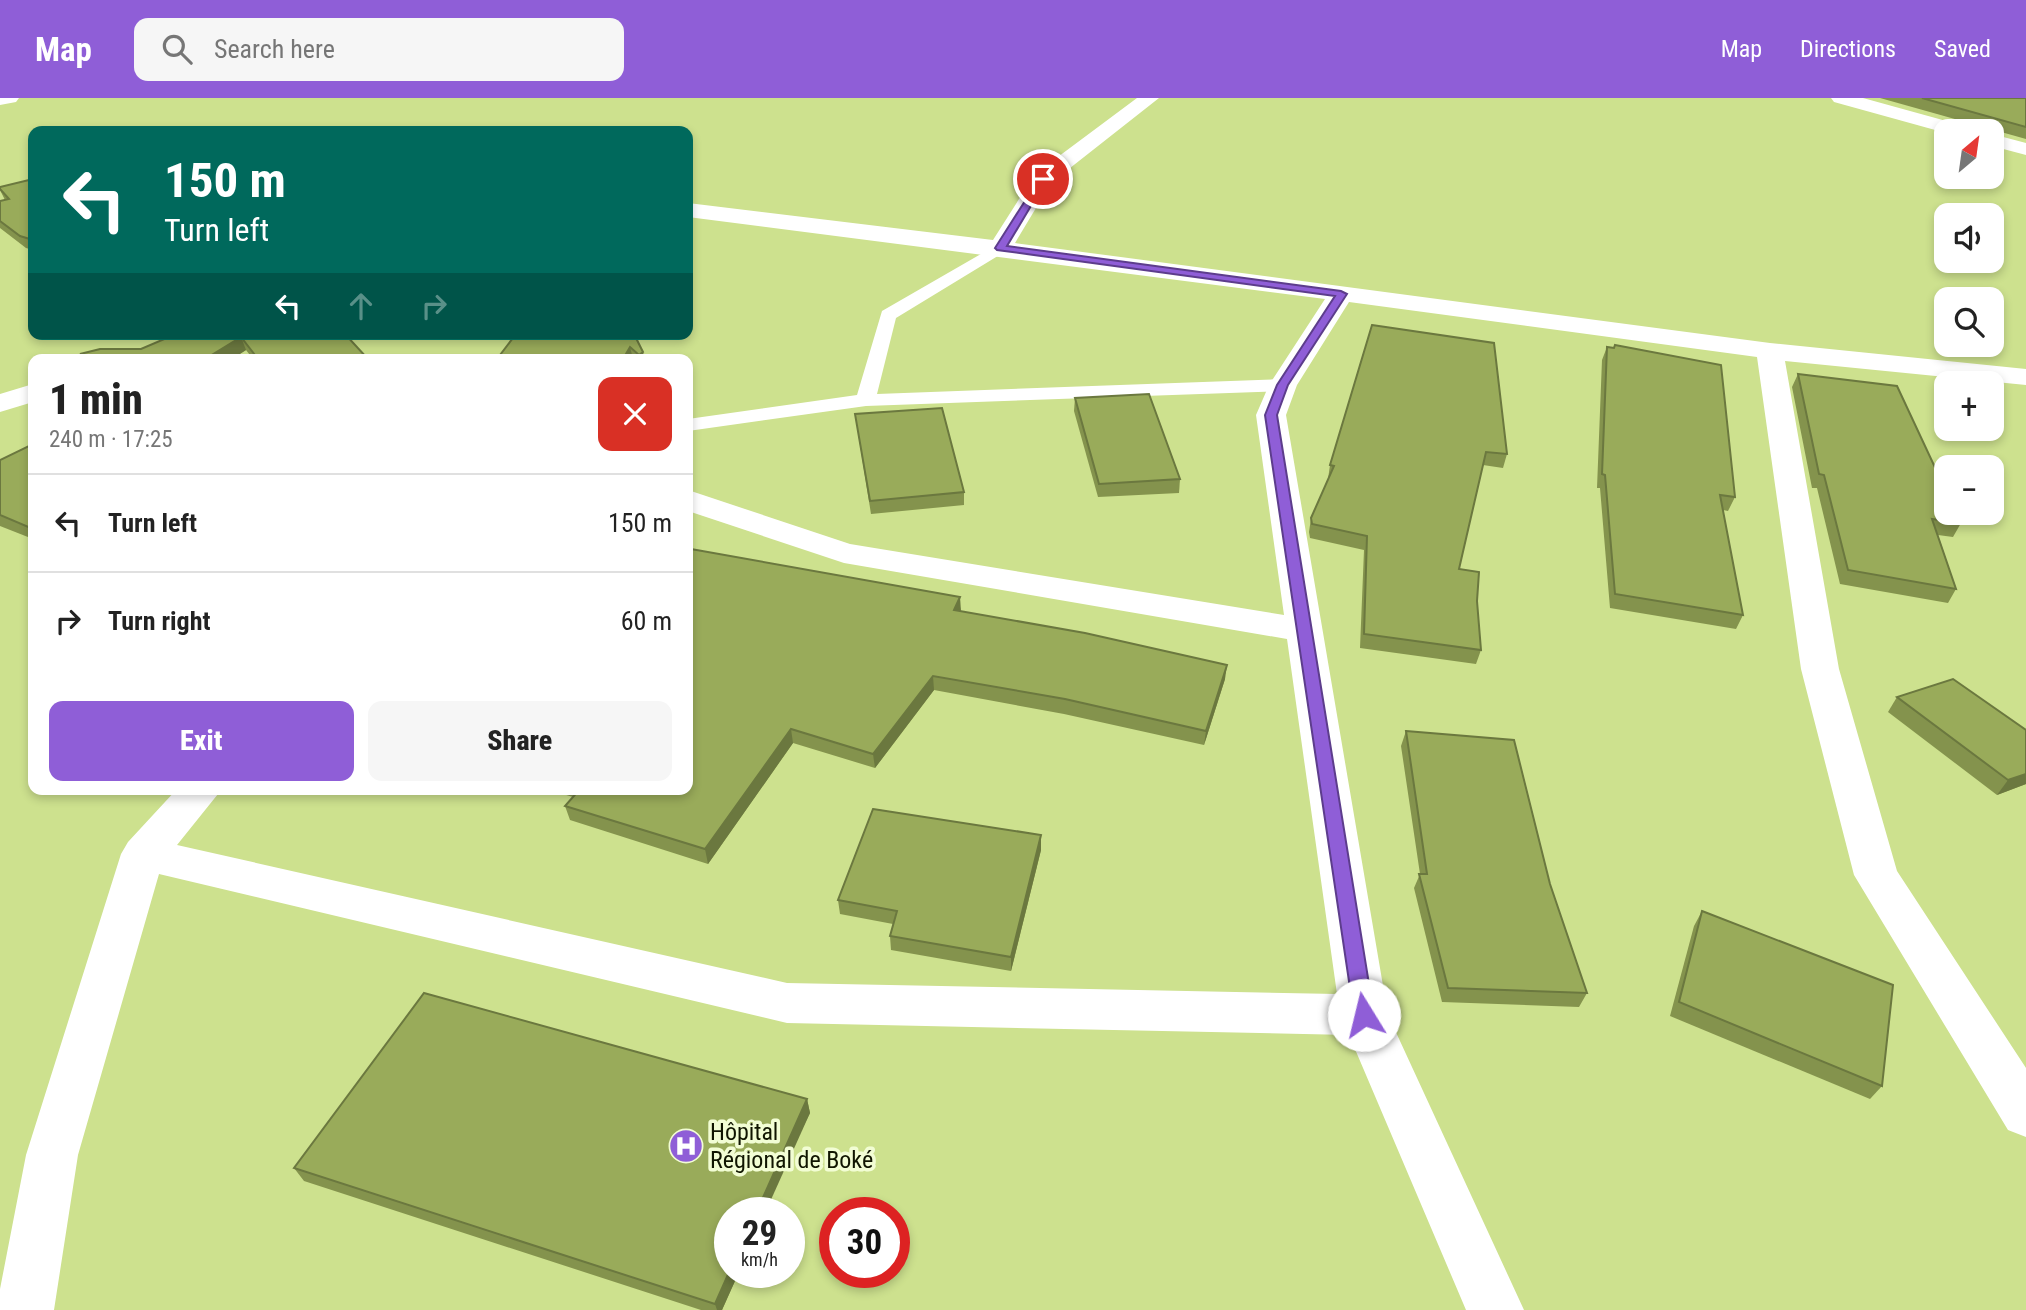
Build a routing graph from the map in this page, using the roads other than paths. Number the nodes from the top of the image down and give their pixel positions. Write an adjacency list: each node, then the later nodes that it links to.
1 (9, 98): 4 (street)
2 (1149, 98): 9 (street)
3 (1841, 98): 5 (street)
4 (0, 99)
5 (1934, 124)
6 (2004, 143): 7 (street)
7 (2026, 149)
8 (693, 211): 9 (street)
9 (1000, 248): 10 (street); 15 (lane)
10 (1341, 294): 11 (street); 13 (street)
11 (1770, 351): 12 (street); 23 (street)
12 (2019, 370)
13 (1283, 385): 15 (lane); 19 (street)
14 (28, 395): 16 (street)
15 (866, 400): 17 (lane)
16 (0, 403)
17 (693, 424)
18 (693, 502): 19 (street)
19 (1305, 630): 22 (street)
20 (197, 795): 21 (street)
21 (143, 854): 22 (street); 24 (street)
22 (1364, 1015): 25 (street)
23 (2026, 1112)
24 (25, 1310)
25 (1495, 1310)

